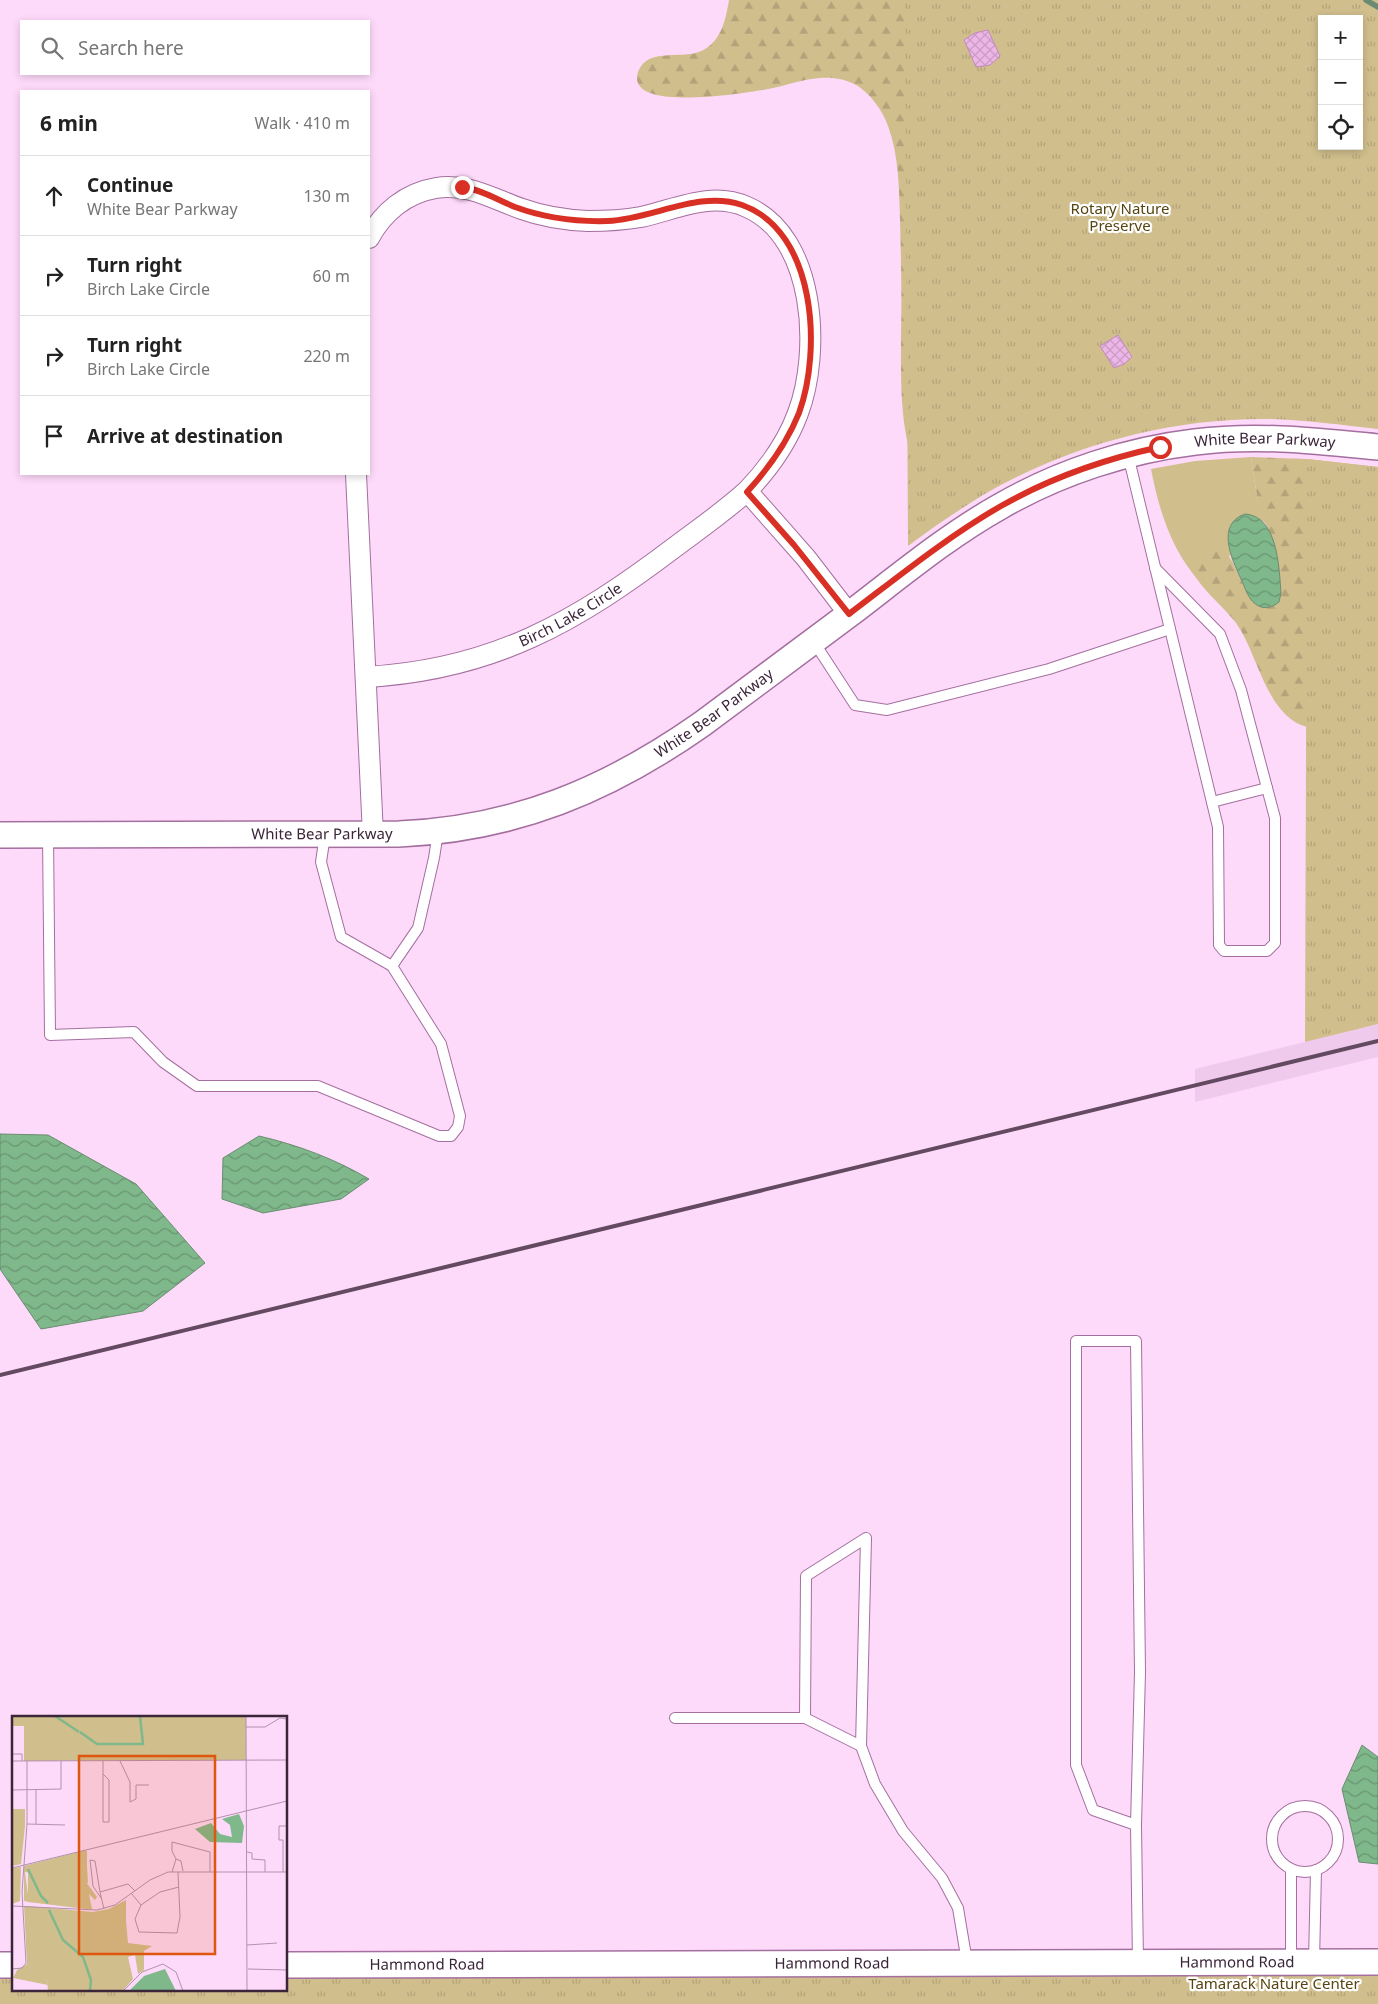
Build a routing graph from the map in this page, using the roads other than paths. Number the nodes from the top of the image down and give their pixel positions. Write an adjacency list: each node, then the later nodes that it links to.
1 (370, 236): 5 (street, Birch Lake Circle)
2 (1378, 447): 3 (street, White Bear Parkway)
3 (1128, 455): 6 (lane); 7 (street, White Bear Parkway)
4 (356, 475): 10 (street)
5 (747, 492): 7 (street); 10 (street, Birch Lake Circle)
6 (1155, 568): 8 (lane); 11 (lane)
7 (849, 614): 9 (street, White Bear Parkway)
8 (1170, 629): 9 (lane); 12 (lane)
9 (814, 641): 13 (street, White Bear Parkway)
10 (366, 677): 17 (street)
11 (1267, 788): 12 (lane); 12 (lane)
12 (1212, 802)
13 (438, 832): 17 (street, White Bear Parkway); 18 (lane)
14 (0, 835): 15 (street, White Bear Parkway)
15 (48, 835): 16 (street, White Bear Parkway); 18 (lane)
16 (325, 835): 17 (street, White Bear Parkway); 18 (lane)
17 (373, 835)
18 (392, 966)
19 (675, 1718): 20 (lane)
20 (805, 1718): 21 (lane); 21 (lane)
21 (860, 1746): 25 (lane)
22 (1136, 1826): 22 (lane); 26 (lane)
23 (1291, 1869): 24 (lane); 24 (lane); 27 (lane)
24 (1316, 1870): 27 (lane)
25 (967, 1962): 26 (street, Hammond Road); 29 (street, Hammond Road)
26 (1138, 1962): 27 (street, Hammond Road)
27 (1302, 1962): 28 (street, Hammond Road)
28 (1378, 1962)
29 (288, 1964)

